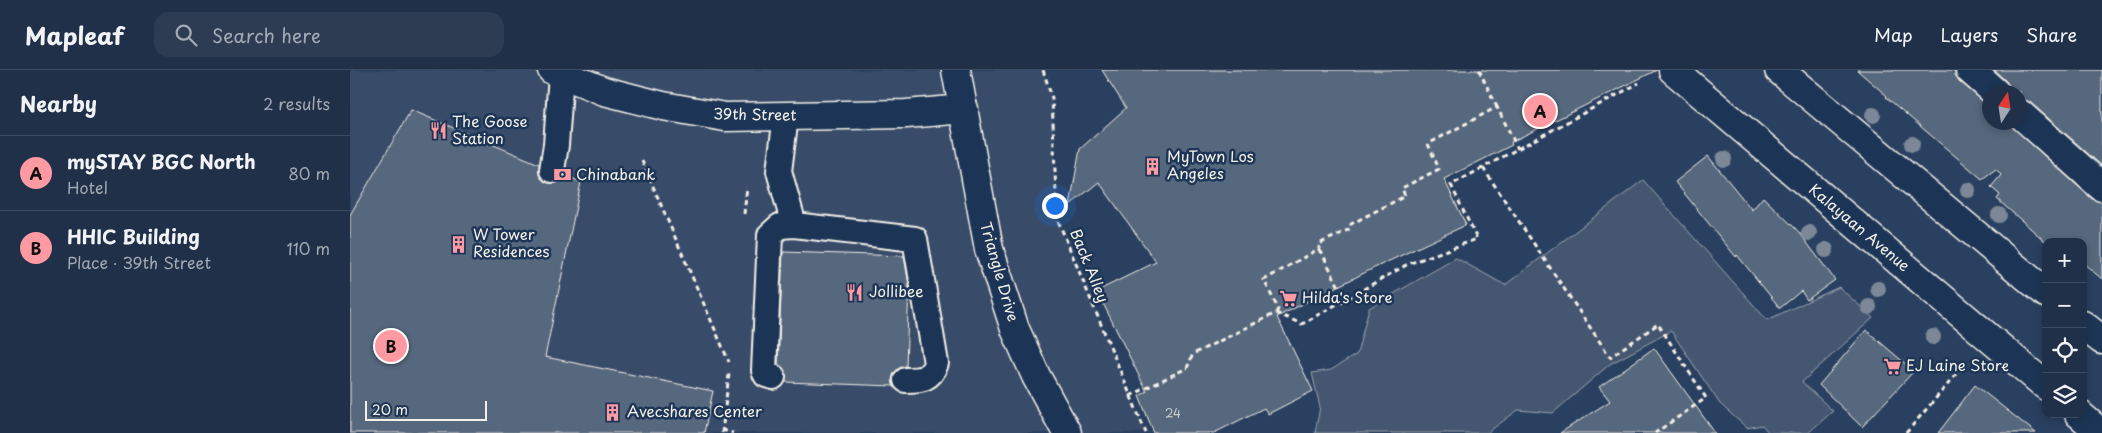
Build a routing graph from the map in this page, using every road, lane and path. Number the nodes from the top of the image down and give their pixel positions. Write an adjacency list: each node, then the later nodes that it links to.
1 (956, 70): 11 (street, Triangle Drive)
2 (1043, 70): 31 (path, Back Alley)
3 (1479, 70): 10 (path)
4 (1673, 70): 30 (street, Kalayaan Avenue)
5 (1779, 70): 21 (street)
6 (1970, 70): 9 (street)
7 (557, 72): 12 (street, 39th Street); 17 (lane)
8 (1639, 83): 14 (path)
9 (1987, 85)
10 (1496, 107): 14 (path); 20 (path)
11 (964, 109): 12 (street, 39th Street); 35 (street, Triangle Drive)
12 (786, 116): 19 (lane)
13 (2027, 120): 18 (street)
14 (1518, 149): 16 (path)
15 (642, 161): 27 (path)
16 (1483, 168): 22 (path); 37 (path)
17 (552, 170)
18 (2102, 187)
19 (794, 224): 28 (lane); 29 (lane)
20 (1319, 251): 22 (path); 23 (path)
21 (2042, 290)
22 (1345, 299): 23 (path)
23 (1276, 313): 31 (path)
24 (2087, 328): 25 (street)
25 (2102, 340)
26 (1968, 361): 38 (path)
27 (730, 363)
28 (773, 377)
29 (906, 380)
30 (2042, 383)
31 (1130, 396): 36 (path, Back Alley)
32 (2083, 418): 39 (street)
33 (722, 430): 34 (path)
34 (733, 433)
35 (1067, 433)
36 (1146, 433)
37 (1655, 433)
38 (1906, 433)
39 (2100, 433)

